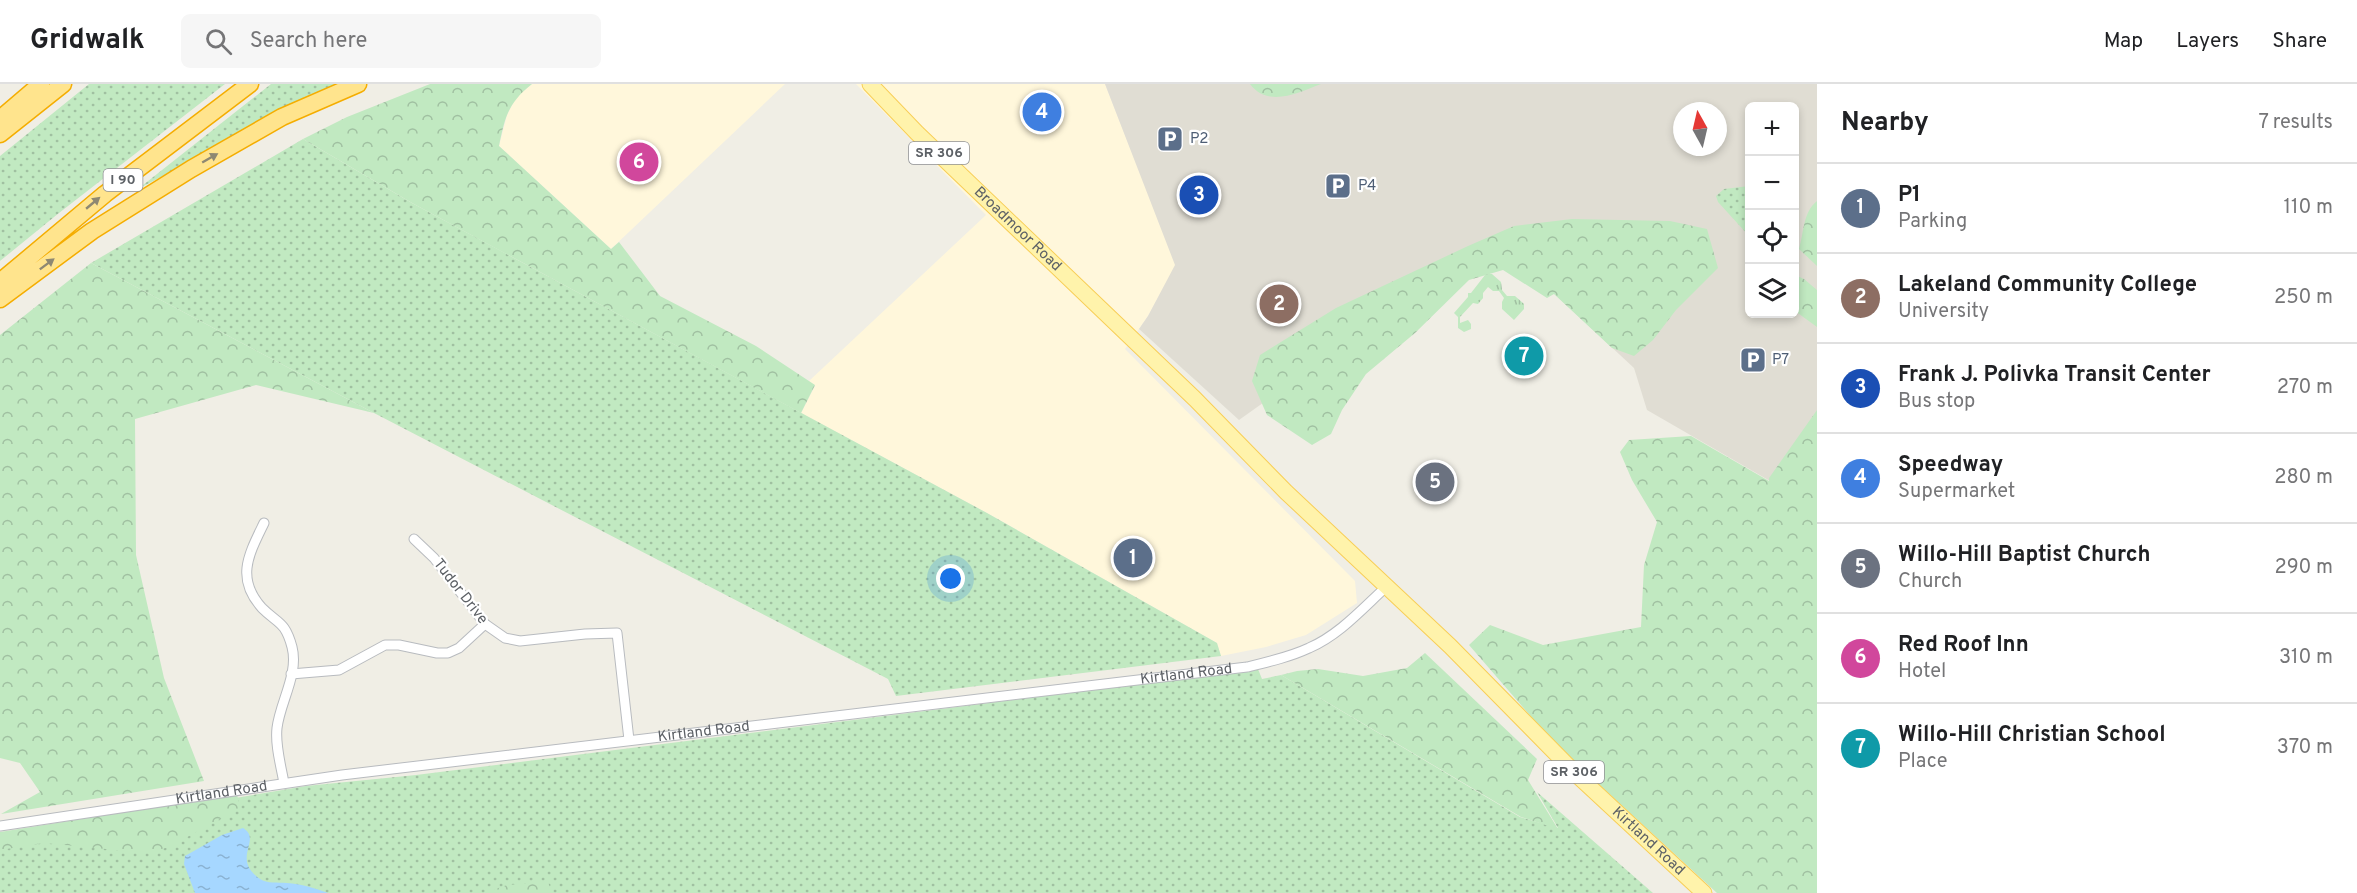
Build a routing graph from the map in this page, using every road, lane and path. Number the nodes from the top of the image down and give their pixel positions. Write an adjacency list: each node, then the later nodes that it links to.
1 (41, 84): 6 (highway)
2 (63, 84): 7 (highway)
3 (250, 84): 8 (highway, I 90, one-way to 3)
4 (358, 84): 9 (highway, one-way to 4)
5 (870, 84): 10 (main road, Broadmoor Road / SR 306)
6 (0, 119)
7 (0, 134)
8 (0, 282)
9 (0, 299)
10 (1115, 321): 13 (main road, Kirtland Road / SR 306)
11 (264, 524): 15 (street)
12 (414, 539): 14 (street, Tudor Drive)
13 (1386, 588): 16 (street, Kirtland Road); 19 (main road, Kirtland Road / SR 306)
14 (484, 624): 15 (street); 16 (street, Tudor Drive)
15 (291, 674): 17 (street)
16 (629, 740): 17 (street, Kirtland Road)
17 (284, 783): 18 (street, Kirtland Road)
18 (0, 826)
19 (1704, 893)

